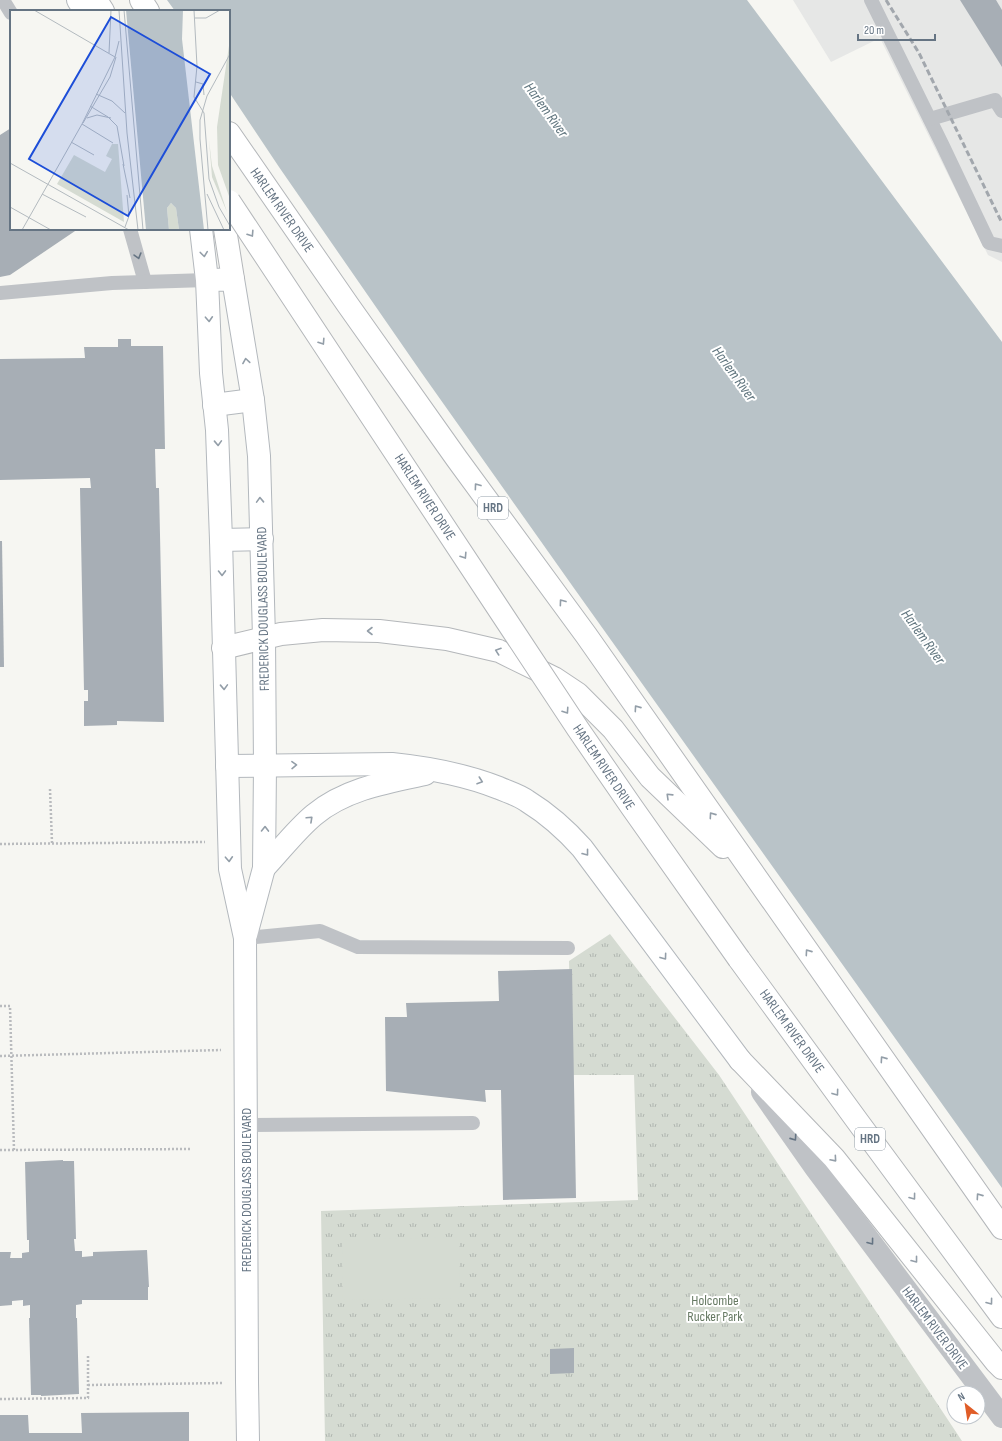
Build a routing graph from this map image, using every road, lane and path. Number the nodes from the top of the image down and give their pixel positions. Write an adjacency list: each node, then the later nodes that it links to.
1 (3, 0): 9 (lane)
2 (78, 0): 6 (main road)
3 (96, 0): 7 (main road)
4 (141, 0): 8 (main road)
5 (871, 0): 11 (lane)
6 (84, 10)
7 (102, 10)
8 (147, 10)
9 (10, 11)
10 (1002, 111): 11 (lane)
11 (930, 119): 17 (lane)
12 (230, 134): 36 (main road, HARLEM RIVER DRIVE / HRD, one-way to 12)
13 (230, 203): 50 (main road, HARLEM RIVER DRIVE / HRD, one-way to 50, bridge)
14 (130, 230): 20 (lane, one-way to 20)
15 (200, 230): 19 (main road, one-way to 19)
16 (225, 230): 18 (main road, FREDERICK DOUGLASS BOULEVARD)
17 (1002, 246)
18 (233, 279): 19 (main road); 22 (main road, FREDERICK DOUGLASS BOULEVARD, one-way to 18)
19 (207, 280): 20 (lane); 23 (main road, FREDERICK DOUGLASS BOULEVARD, one-way to 23)
20 (145, 282): 21 (lane)
21 (0, 293)
22 (253, 400): 23 (main road); 24 (main road, FREDERICK DOUGLASS BOULEVARD, one-way to 22)
23 (214, 405): 25 (main road, FREDERICK DOUGLASS BOULEVARD, one-way to 25)
24 (262, 539): 25 (main road); 26 (main road, FREDERICK DOUGLASS BOULEVARD)
25 (221, 540): 27 (main road, FREDERICK DOUGLASS BOULEVARD, one-way to 27)
26 (264, 637): 27 (main road); 29 (main road, FREDERICK DOUGLASS BOULEVARD); 36 (main road, one-way to 26)
27 (223, 648): 28 (main road, FREDERICK DOUGLASS BOULEVARD, one-way to 28)
28 (227, 766): 29 (main road, HARLEM RIVER DRIVE); 32 (main road, FREDERICK DOUGLASS BOULEVARD)
29 (265, 766): 30 (main road, HARLEM RIVER DRIVE, one-way to 30); 35 (main road, FREDERICK DOUGLASS BOULEVARD, one-way to 29)
30 (443, 770): 35 (main road, one-way to 30); 43 (main road, HARLEM RIVER DRIVE, one-way to 43)
31 (50, 789): 34 (path)
32 (228, 842): 34 (path); 37 (main road, FREDERICK DOUGLASS BOULEVARD, one-way to 37)
33 (0, 844): 34 (path)
34 (52, 844)
35 (264, 868): 37 (main road, FREDERICK DOUGLASS BOULEVARD)
36 (758, 881): 49 (main road, HARLEM RIVER DRIVE / HRD, one-way to 36)
37 (245, 938): 38 (lane); 40 (main road, FREDERICK DOUGLASS BOULEVARD)
38 (568, 948)
39 (0, 1006): 41 (path)
40 (245, 1049): 41 (path); 45 (main road, FREDERICK DOUGLASS BOULEVARD)
41 (12, 1055): 42 (path); 48 (path)
42 (0, 1056)
43 (740, 1060): 52 (main road, one-way to 52); 56 (street, HARLEM RIVER DRIVE, one-way to 56)
44 (473, 1122): 45 (lane)
45 (245, 1125): 53 (main road, FREDERICK DOUGLASS BOULEVARD)
46 (192, 1149): 48 (path)
47 (0, 1150): 48 (path)
48 (14, 1150)
49 (1002, 1228)
50 (1002, 1317)
51 (88, 1355): 54 (path)
52 (1002, 1368)
53 (247, 1382): 54 (path); 57 (main road, FREDERICK DOUGLASS BOULEVARD)
54 (88, 1385): 55 (path)
55 (0, 1399)
56 (1002, 1417)
57 (248, 1441)

